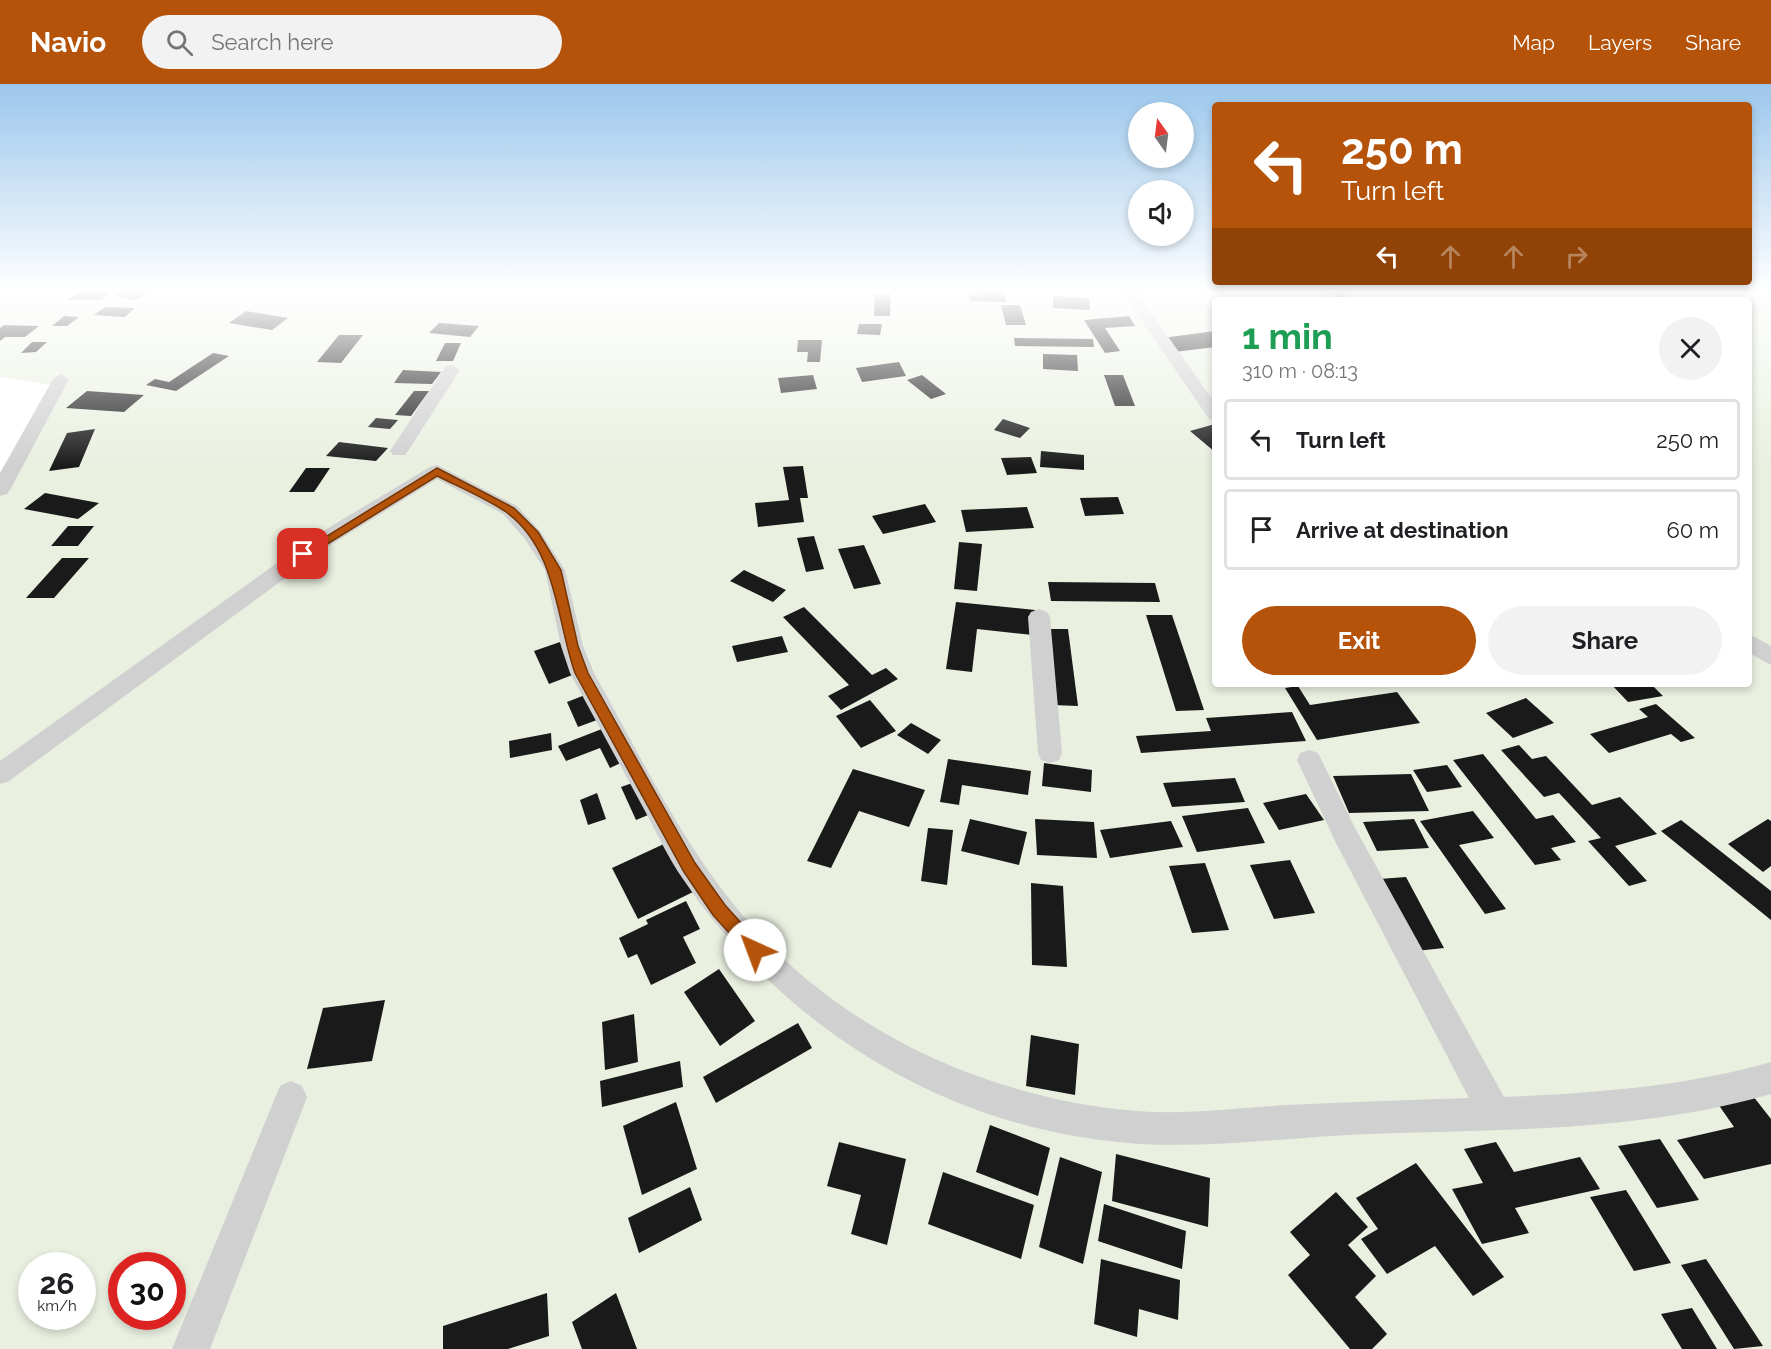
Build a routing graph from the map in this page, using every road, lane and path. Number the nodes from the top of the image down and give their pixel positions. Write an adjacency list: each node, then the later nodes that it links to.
1 (1169, 349): 4 (street)
2 (452, 370): 5 (street)
3 (61, 379): 6 (street)
4 (1212, 411)
5 (399, 450)
6 (0, 490)
7 (1039, 617): 10 (street)
8 (1752, 644): 9 (street)
9 (1771, 657)
10 (1050, 753)
11 (1309, 760): 15 (street)
12 (0, 774): 15 (street)
13 (1771, 1078): 15 (street)
14 (291, 1096): 16 (street)
15 (1495, 1114)
16 (191, 1349)

